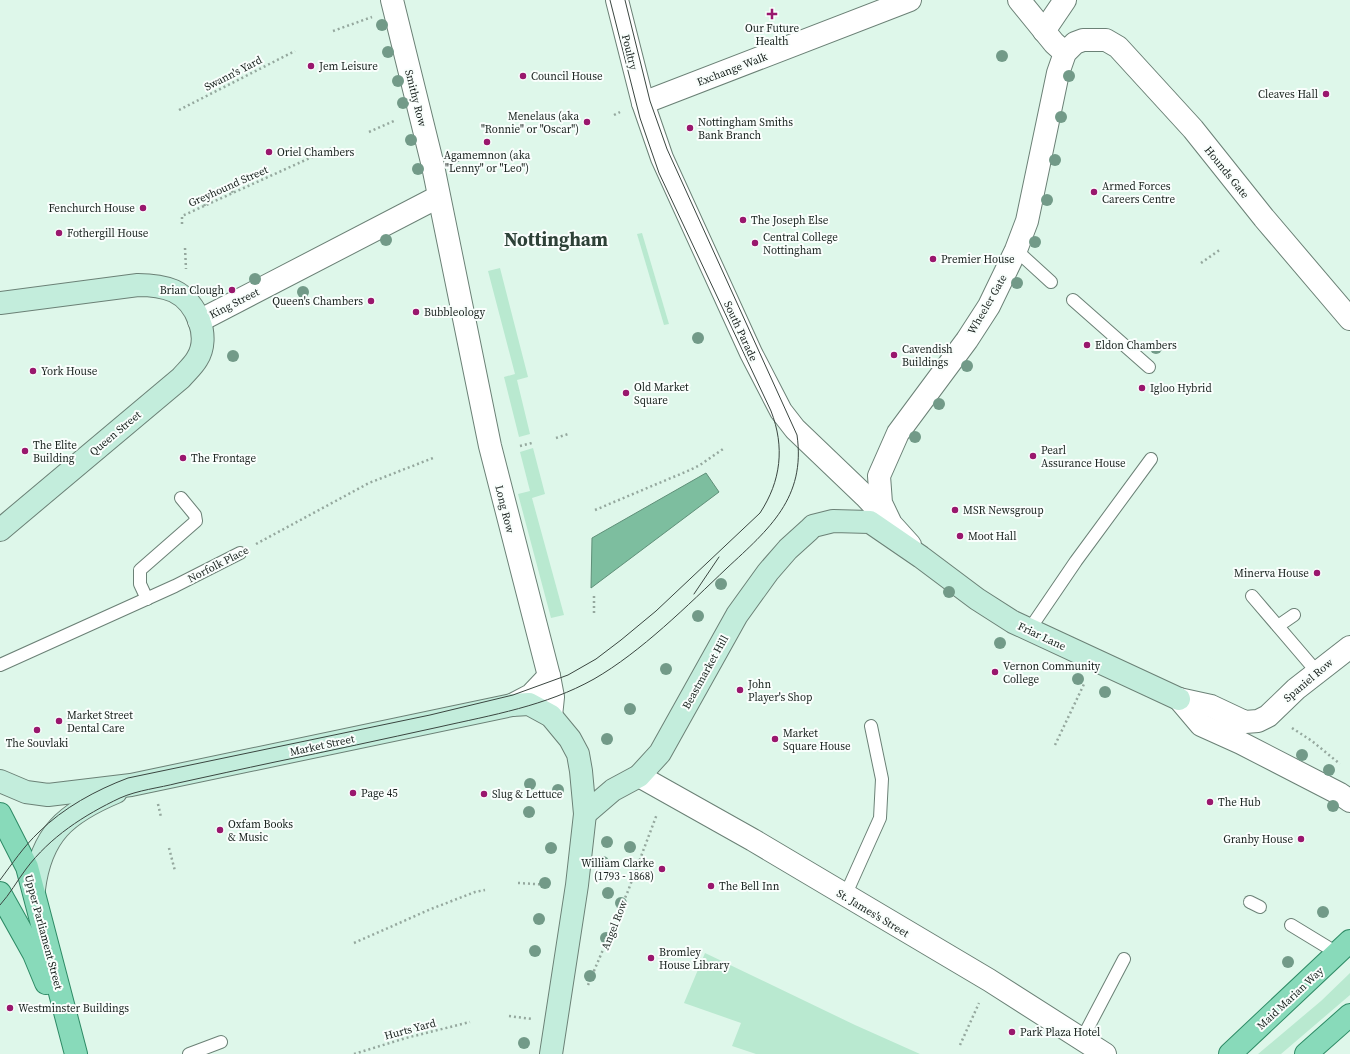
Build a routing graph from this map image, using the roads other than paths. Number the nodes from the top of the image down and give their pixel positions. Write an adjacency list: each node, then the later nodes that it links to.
1 (617, 0): 8 (street, Poultry)
2 (910, 0): 8 (street, Exchange Walk)
3 (1019, 0): 6 (street)
4 (1065, 0): 6 (street)
5 (393, 4): 9 (street, Smithy Row)
6 (1044, 31): 7 (street)
7 (1065, 53): 10 (street, Wheeler Gate); 14 (street, Hounds Gate)
8 (643, 104): 20 (street, South Parade)
9 (438, 197): 15 (street, King Street); 32 (street, Long Row)
10 (1016, 250): 11 (lane); 20 (street, Wheeler Gate)
11 (1051, 282)
12 (1073, 300): 16 (lane)
13 (0, 304): 15 (street, King Street)
14 (1350, 319)
15 (199, 321): 21 (street, Queen Street)
16 (1149, 367)
17 (1151, 459): 28 (lane)
18 (181, 498): 25 (lane)
19 (820, 524): 23 (street, Friar Lane); 39 (street, Beastmarket Hill)
20 (891, 524): 23 (street, Wheeler Gate)
21 (0, 530)
22 (240, 553): 25 (lane, Norfolk Place)
23 (921, 557): 28 (street, Friar Lane)
24 (1252, 596): 27 (lane)
25 (147, 599): 30 (lane, Norfolk Place)
26 (1294, 615): 27 (lane)
27 (1278, 626): 31 (lane)
28 (1028, 630): 33 (street, Friar Lane)
29 (1350, 647): 31 (street, Spaniel Row)
30 (0, 665)
31 (1317, 672): 36 (street, Spaniel Row)
32 (549, 676): 34 (street, Market Street); 35 (street, Long Row)
33 (1179, 699): 36 (street, Spaniel Row); 38 (street, Friar Lane)
34 (512, 705): 35 (street, Market Street); 41 (street, Market Street)
35 (551, 716): 44 (street)
36 (1268, 716): 38 (street, Spaniel Row)
37 (871, 726): 47 (lane)
38 (1269, 759): 42 (street, Friar Lane)
39 (639, 776): 44 (street, Beastmarket Hill); 47 (street, St. James's Street)
40 (0, 781): 41 (street, Market Street)
41 (131, 786): 45 (street, Market Street)
42 (1350, 801)
43 (0, 814): 45 (main road, Upper Parliament Street)
44 (585, 814): 56 (street)
45 (34, 889): 54 (main road, Upper Parliament Street)
46 (0, 893): 54 (main road)
47 (845, 896): 52 (street, St. James's Street)
48 (1291, 925): 49 (lane)
49 (1343, 947): 58 (main road, Maid Marian Way)
50 (1124, 959): 52 (lane)
51 (1350, 1015): 59 (main road)
52 (1082, 1039): 57 (street, St. James's Street)
53 (221, 1042): 55 (lane)
54 (76, 1054)
55 (189, 1054)
56 (551, 1054)
57 (1105, 1054)
58 (1230, 1054)
59 (1306, 1054)

